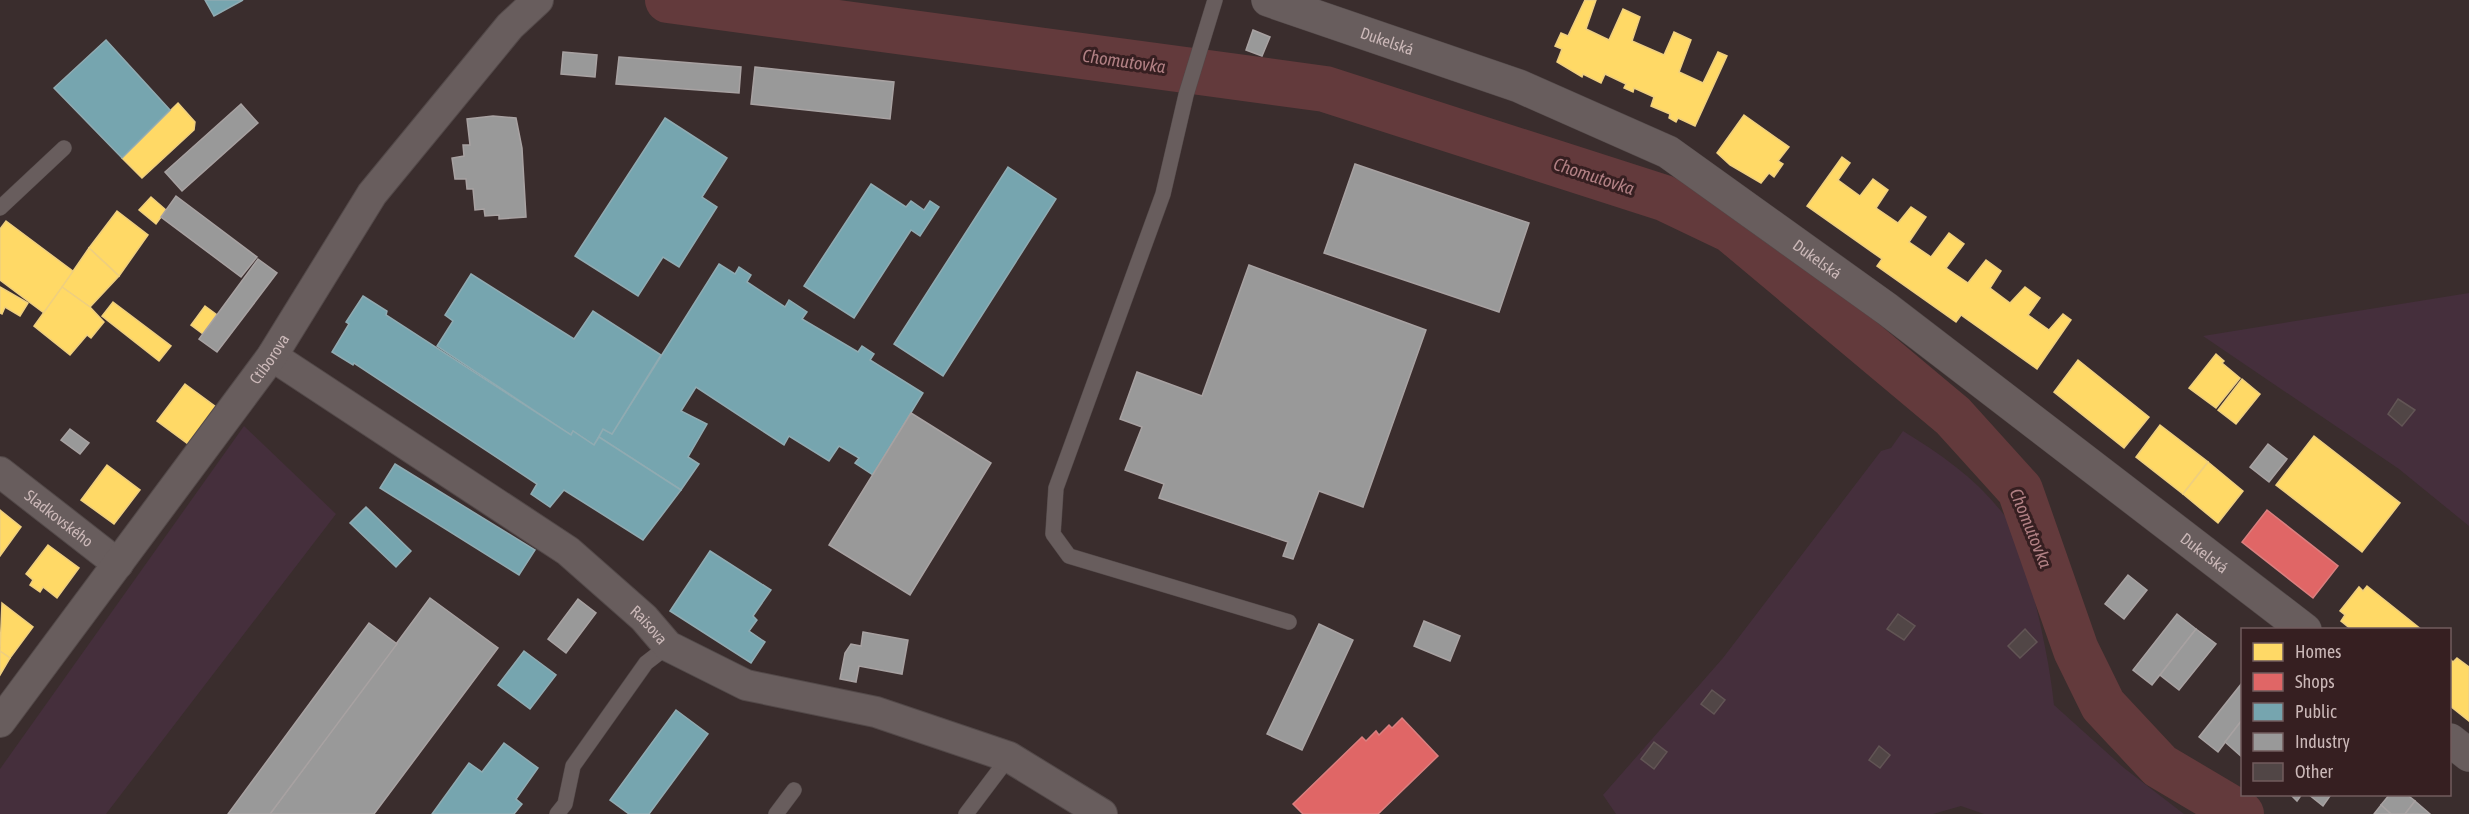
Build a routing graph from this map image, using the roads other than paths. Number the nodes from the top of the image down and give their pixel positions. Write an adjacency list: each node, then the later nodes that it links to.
1 (538, 0): 6 (street, Ctiborova)
2 (1215, 0): 9 (lane)
3 (1268, 0): 10 (street, Dukelská)
4 (64, 148): 5 (lane)
5 (0, 208)
6 (272, 356): 8 (street, Ctiborova); 11 (street, Raisova)
7 (0, 472): 8 (street, Sladkovského)
8 (118, 564): 12 (street, Ctiborova)
9 (1289, 622)
10 (2302, 628)
11 (668, 646): 15 (street, Raisova); 17 (lane)
12 (0, 722)
13 (2451, 741): 14 (street)
14 (2469, 755)
15 (1009, 757): 19 (lane); 20 (street, Raisova)
16 (794, 790): 18 (lane)
17 (557, 814)
18 (776, 814)
19 (966, 814)
20 (1102, 814)

